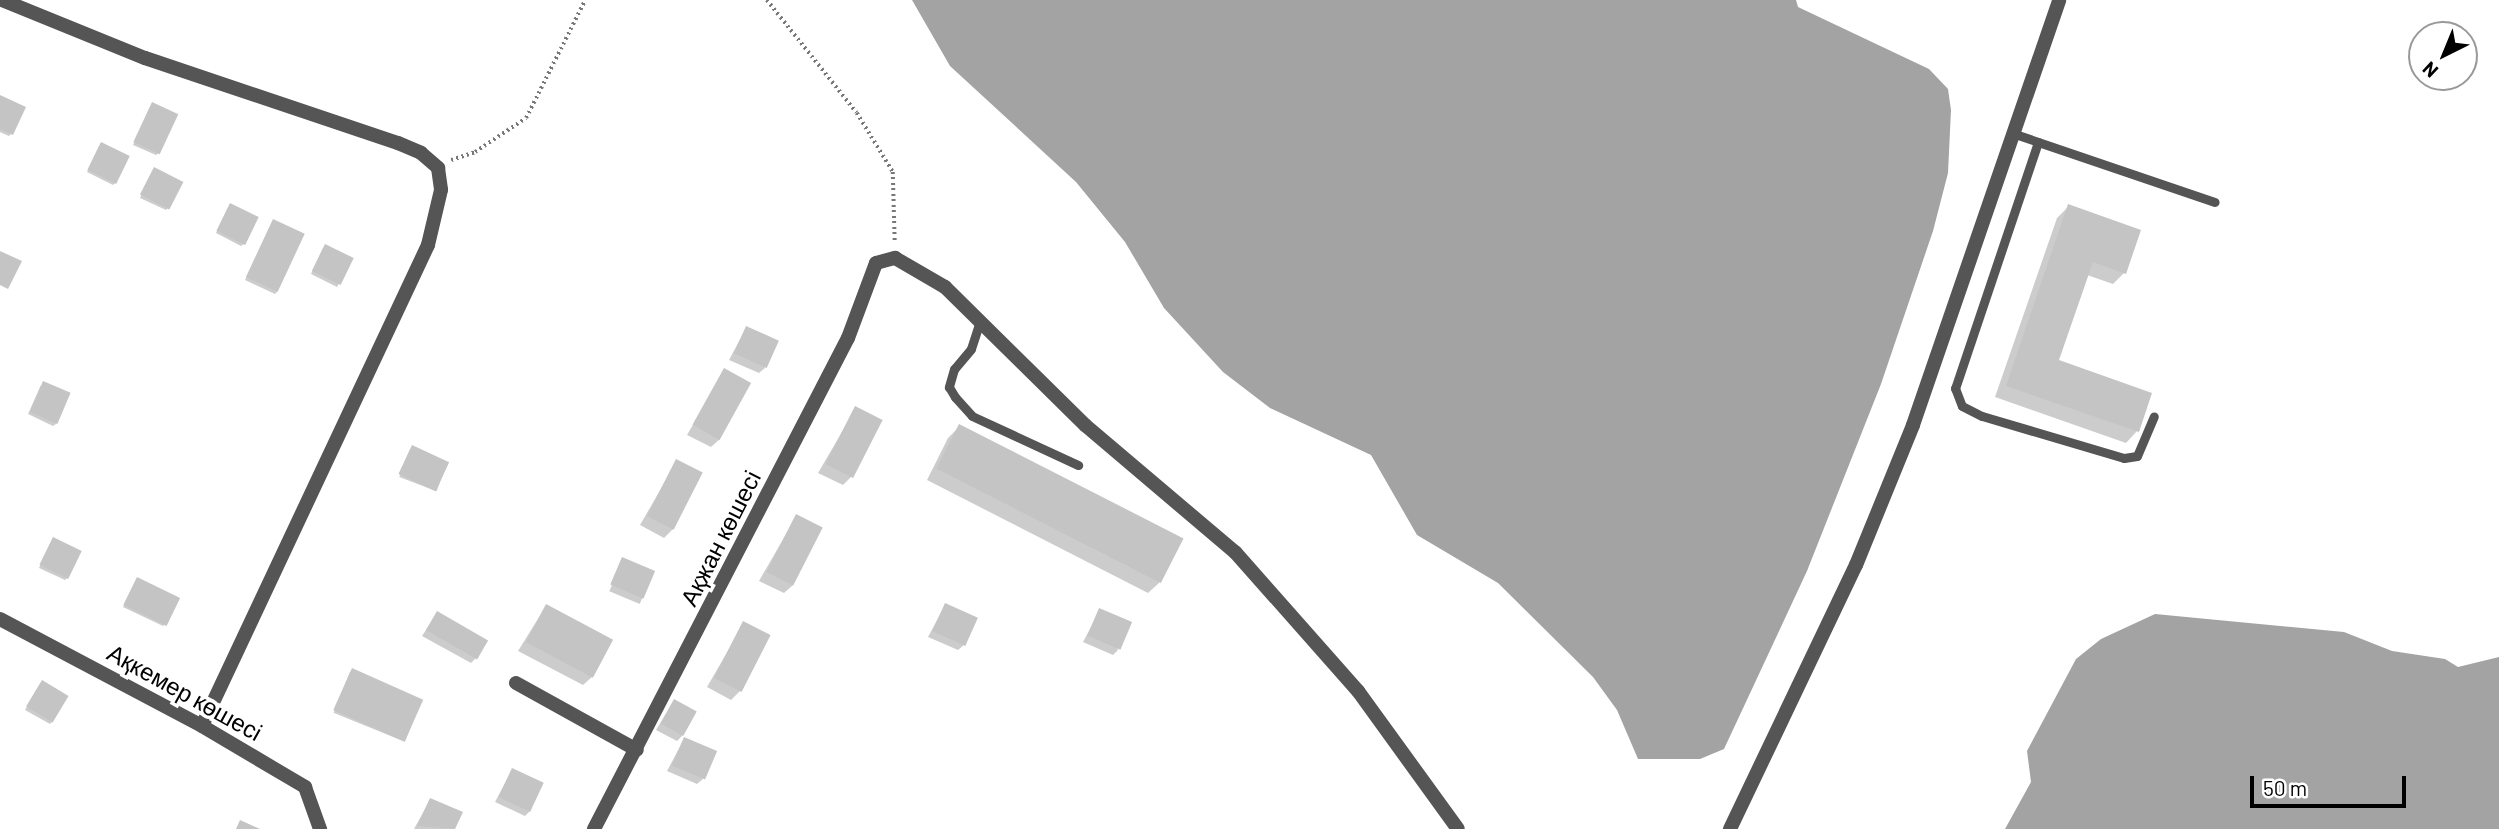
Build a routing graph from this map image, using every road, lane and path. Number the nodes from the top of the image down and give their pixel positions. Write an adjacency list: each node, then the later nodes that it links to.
1 (2, 0): 7 (street)
2 (585, 0): 7 (path)
3 (767, 0): 9 (path)
4 (2059, 0): 5 (street)
5 (2012, 133): 6 (lane); 20 (street)
6 (2038, 142): 8 (lane); 11 (lane)
7 (438, 167): 15 (street)
8 (2215, 202)
9 (895, 258): 10 (street); 16 (street, Ақжан көшесі)
10 (980, 321): 12 (lane); 19 (street)
11 (2154, 416)
12 (1078, 465)
13 (0, 619): 15 (street, Ақкемер көшесі)
14 (516, 682): 16 (street)
15 (202, 726): 17 (street, Ақкемер көшесі)
16 (637, 750): 18 (street, Ақжан көшесі)
17 (320, 829)
18 (594, 829)
19 (1458, 829)
20 (1730, 829)

